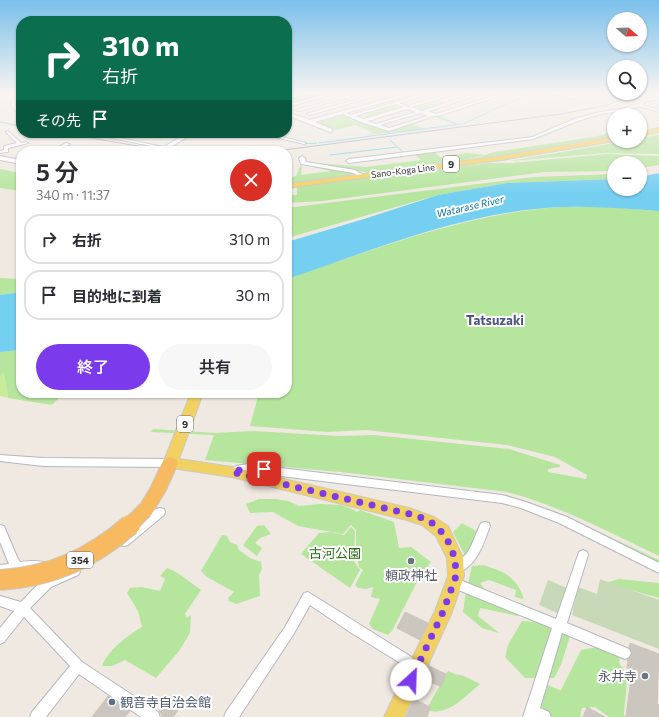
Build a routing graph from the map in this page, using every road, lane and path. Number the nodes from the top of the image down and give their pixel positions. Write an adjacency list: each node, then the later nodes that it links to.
1 (324, 127): 5 (street)
2 (382, 127): 3 (street)
3 (397, 127)
4 (560, 127): 23 (street)
5 (330, 130)
6 (659, 131): 8 (main road)
7 (7, 132): 15 (street)
8 (647, 132)
9 (123, 138): 18 (street)
10 (182, 138): 19 (street)
11 (282, 138): 14 (street)
12 (607, 140): 25 (main road, Sano-Koga Line / 9)
13 (26, 143): 15 (street)
14 (304, 143)
15 (20, 144): 20 (street)
16 (68, 144): 17 (street)
17 (64, 146)
18 (152, 146)
19 (168, 146)
20 (0, 152)
21 (0, 158): 24 (main road)
22 (302, 158): 25 (street)
23 (349, 160)
24 (16, 161)
25 (362, 176): 26 (main road, Sano-Koga Line / 9)
26 (292, 185)
27 (195, 398): 29 (main road, 9)
28 (0, 458): 29 (street)
29 (172, 459): 30 (main road); 31 (highway, 354)
30 (232, 472): 37 (street); 39 (main road)
31 (152, 511): 40 (highway, 354, bridge); 42 (street)
32 (485, 526): 39 (street)
33 (0, 529): 36 (street)
34 (583, 555): 43 (street)
35 (46, 567): 36 (street)
36 (18, 568): 38 (street)
37 (659, 568)
38 (0, 570)
39 (456, 576): 43 (street); 47 (main road)
40 (0, 580)
41 (0, 600): 42 (street)
42 (23, 608): 44 (street); 46 (street)
43 (560, 626): 45 (street); 48 (street)
44 (0, 638)
45 (625, 654)
46 (78, 666): 49 (street); 50 (street)
47 (417, 667): 51 (street); 52 (main road)
48 (531, 714): 53 (street)
49 (37, 717)
50 (154, 717)
51 (231, 717)
52 (394, 717)
53 (544, 717)

